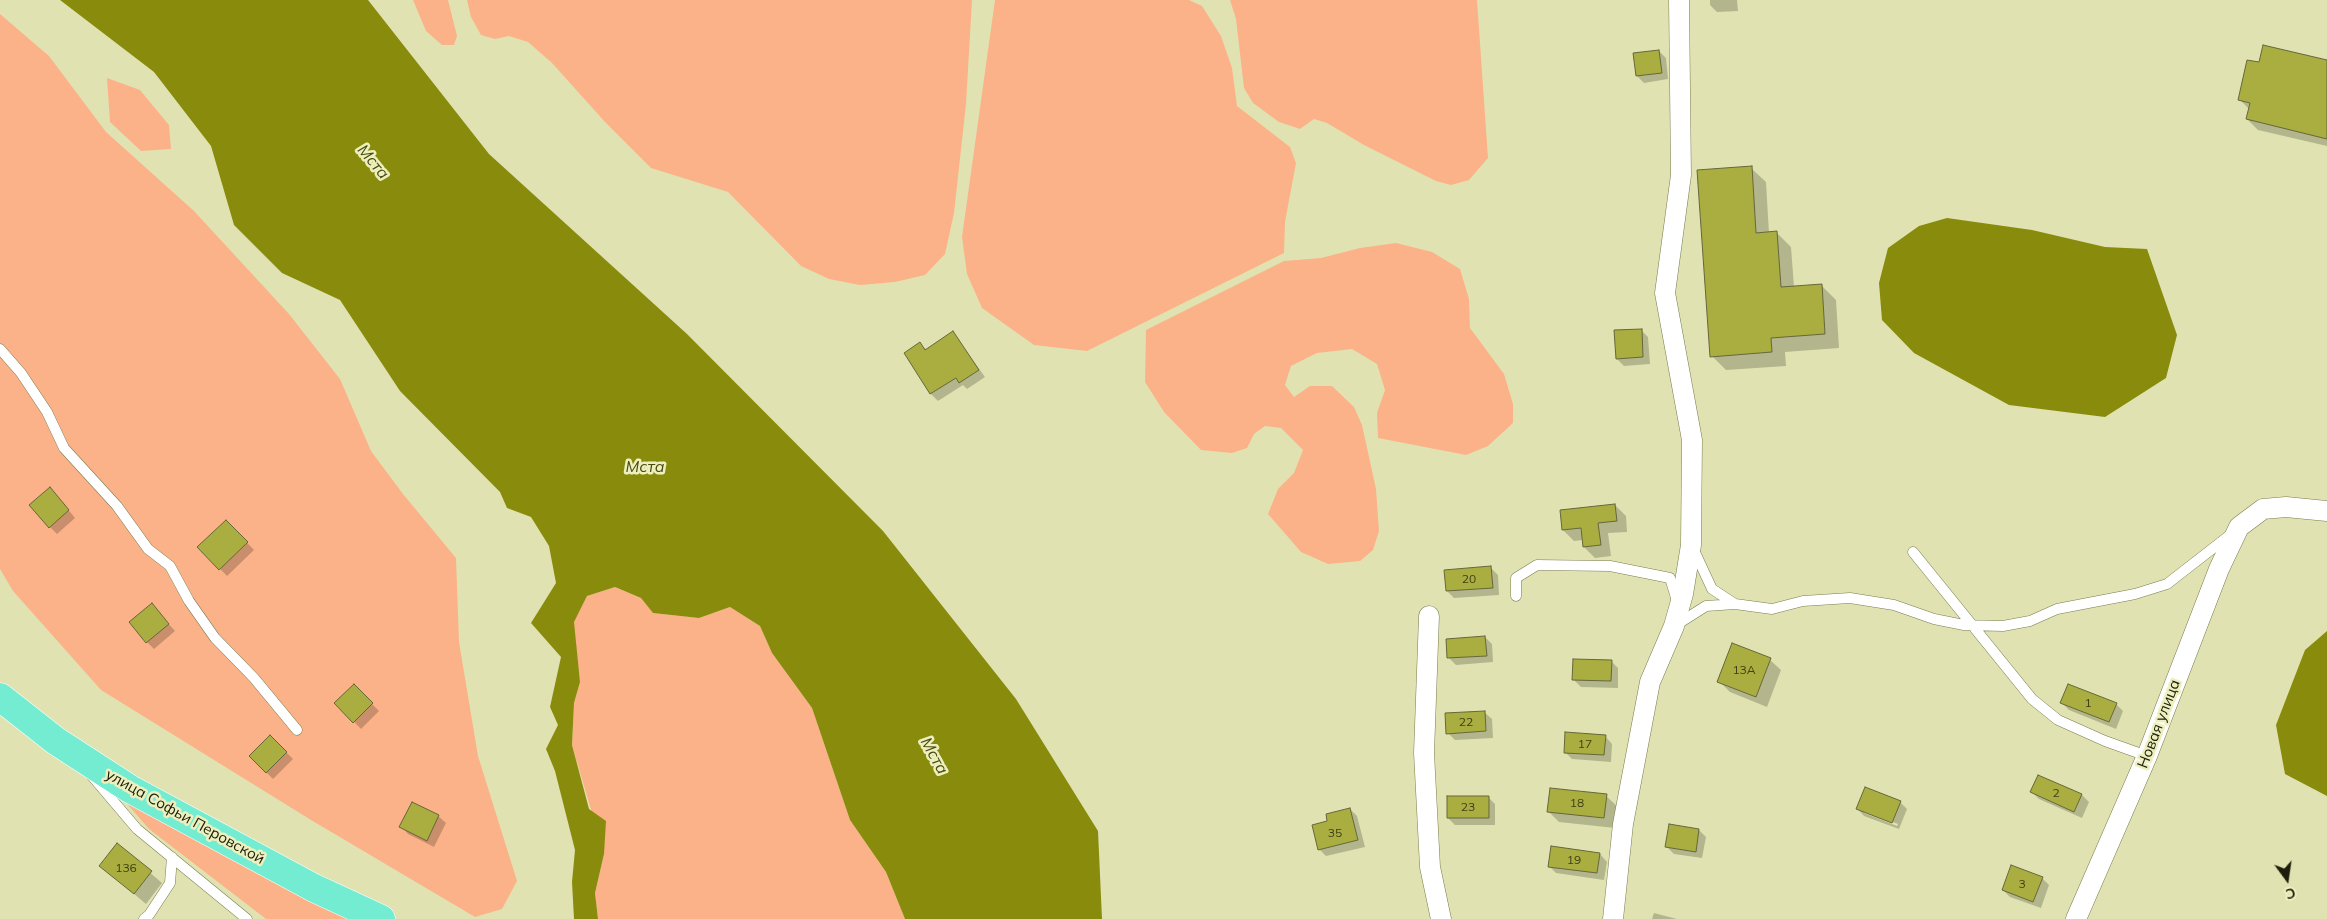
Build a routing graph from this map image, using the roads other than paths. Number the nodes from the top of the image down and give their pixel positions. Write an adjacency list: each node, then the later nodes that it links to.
1 (1679, 0): 5 (street)
2 (0, 349): 14 (lane)
3 (2327, 511): 4 (street)
4 (2239, 527): 12 (lane); 16 (street, Новая улица)
5 (1691, 545): 8 (lane); 9 (street)
6 (1913, 552): 12 (lane)
7 (1516, 596): 9 (lane)
8 (1735, 604): 11 (lane); 12 (lane)
9 (1679, 607): 11 (street)
10 (1429, 616): 21 (street)
11 (1674, 626): 22 (street)
12 (1973, 626): 16 (lane)
13 (0, 697): 15 (main road, улица Софьи Перовской)
14 (297, 730)
15 (68, 749): 17 (lane); 20 (main road, улица Софьи Перовской)
16 (2147, 756): 23 (street, Новая улица)
17 (172, 857): 18 (lane); 19 (lane)
18 (144, 919)
19 (247, 919)
20 (382, 919)
21 (1441, 919)
22 (1613, 919)
23 (2076, 919)

